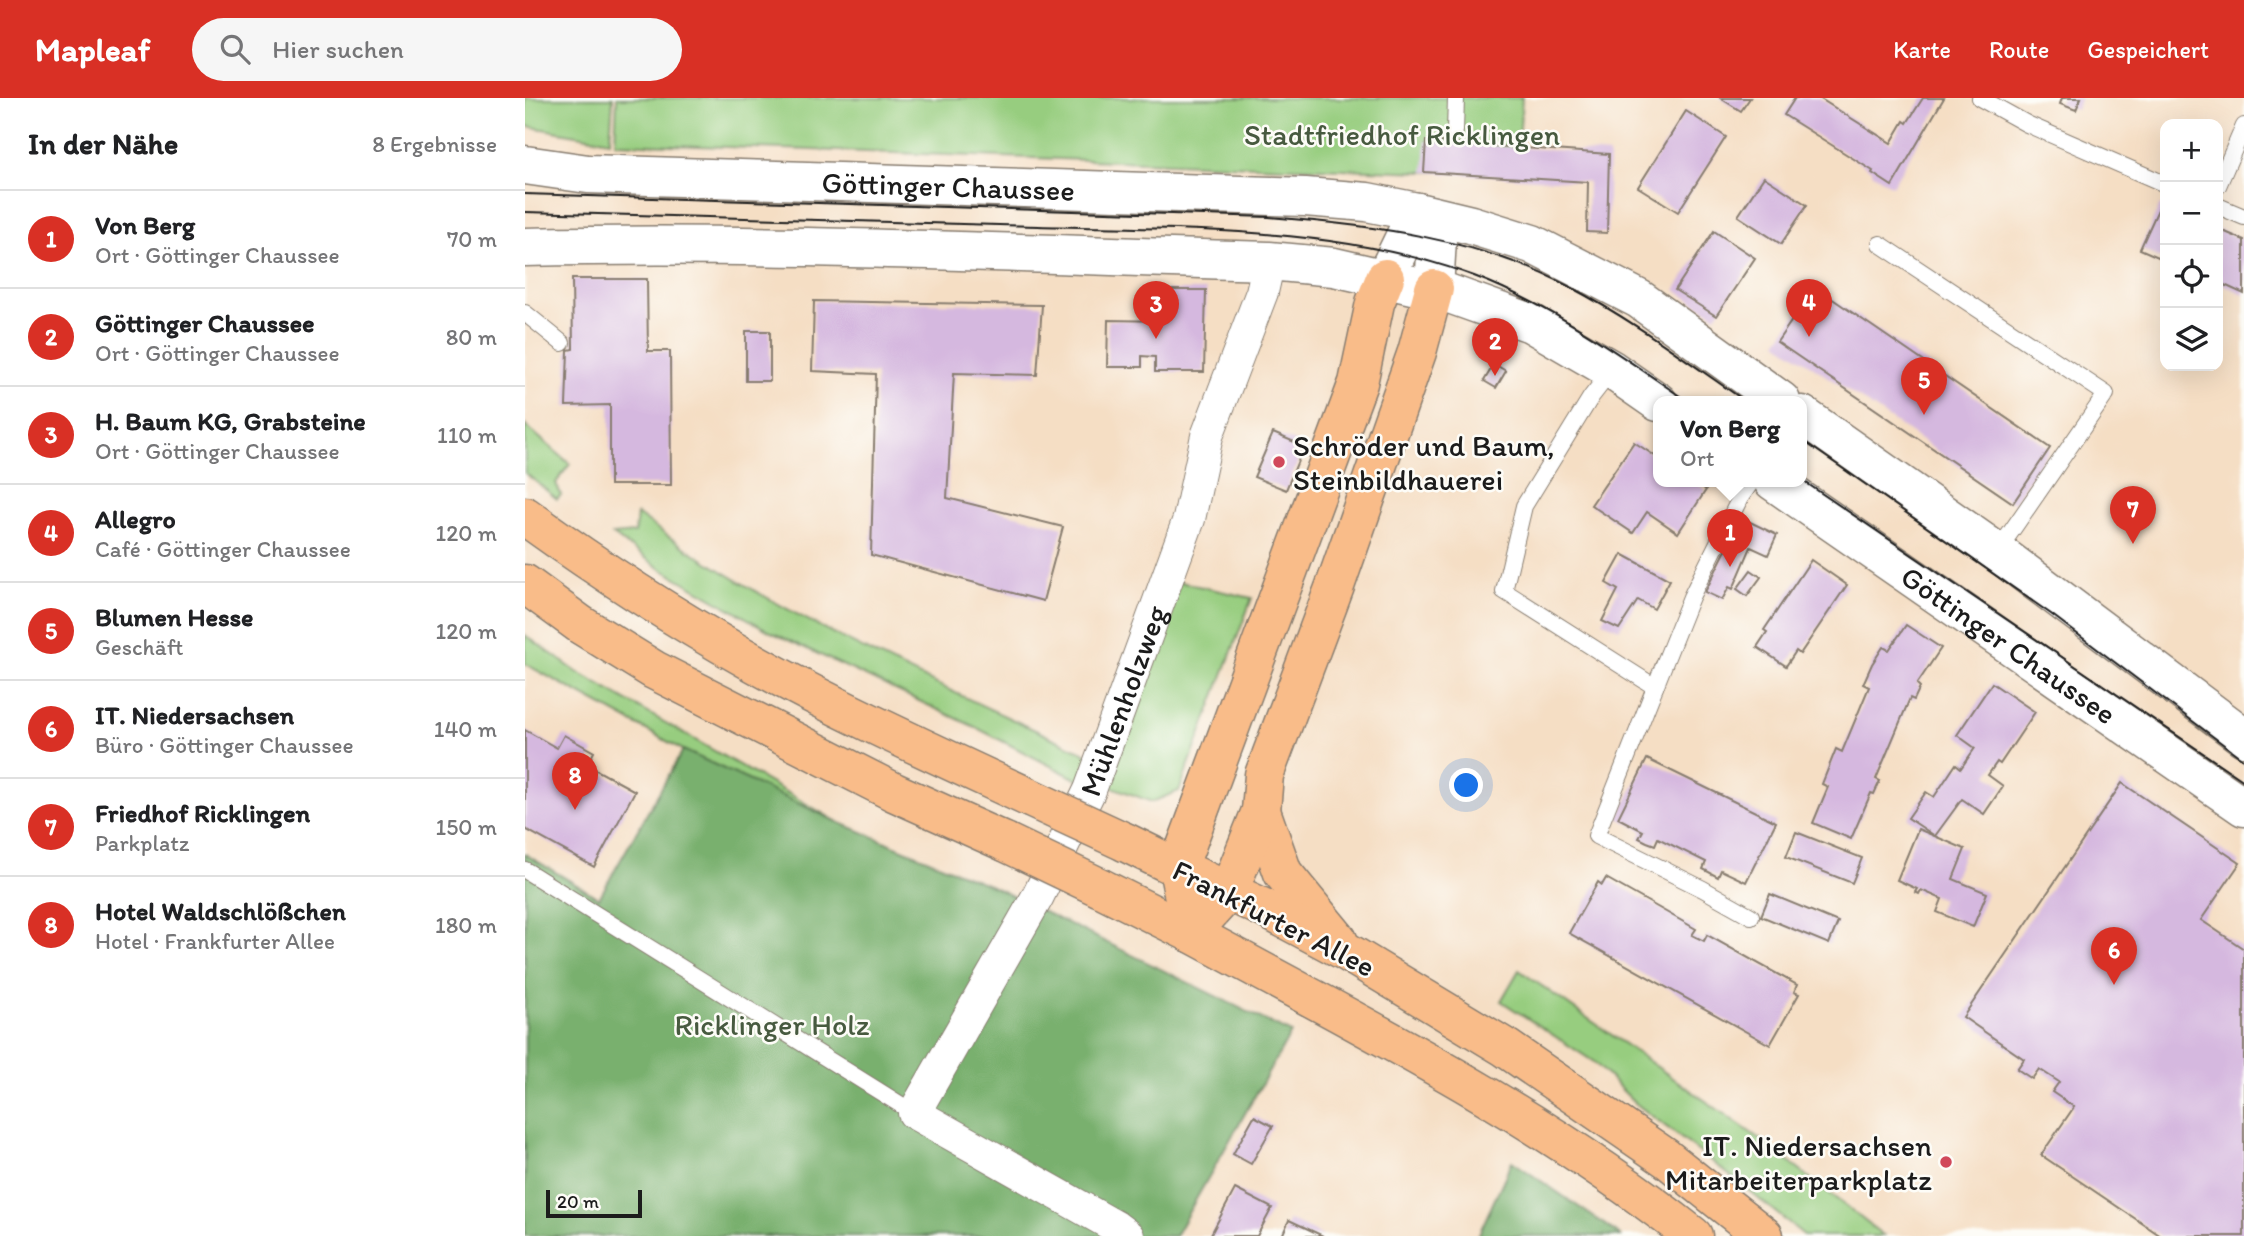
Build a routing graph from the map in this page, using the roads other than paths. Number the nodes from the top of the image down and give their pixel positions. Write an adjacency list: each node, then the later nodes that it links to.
1 (1456, 98): 4 (lane)
2 (1980, 98): 6 (lane)
3 (2244, 126): 7 (lane)
4 (1455, 131)
5 (525, 164): 9 (street, Göttinger Chaussee)
6 (2160, 182)
7 (2220, 182)
8 (2223, 208): 10 (lane)
9 (1417, 212): 14 (street); 15 (street); 19 (street, Göttinger Chaussee)
10 (2244, 217)
11 (1880, 244): 25 (lane)
12 (525, 247): 13 (street)
13 (1269, 261): 14 (street); 37 (street, Mühlenholzweg)
14 (1385, 278): 15 (street); 31 (main road)
15 (1434, 289): 18 (street); 30 (main road)
16 (525, 313): 17 (lane)
17 (562, 343)
18 (1612, 370): 20 (street); 27 (lane)
19 (1774, 396)
20 (1653, 399)
21 (1807, 419): 25 (street, Göttinger Chaussee)
22 (1748, 487): 27 (lane)
23 (1782, 487): 29 (street, Göttinger Chaussee)
24 (525, 516): 31 (main road, Frankfurter Allee, bridge)
25 (1997, 552): 28 (street, Göttinger Chaussee)
26 (525, 584): 35 (main road, Frankfurter Allee, bridge)
27 (1655, 687): 34 (lane)
28 (2244, 737)
29 (2244, 807)
30 (1261, 811): 33 (main road); 36 (main road)
31 (1178, 868): 33 (main road, Frankfurter Allee); 35 (main road)
32 (525, 870): 37 (lane)
33 (1229, 891): 35 (main road); 36 (main road, Frankfurter Allee)
34 (1751, 916)
35 (1191, 933): 39 (main road, Frankfurter Allee)
36 (1347, 952): 40 (main road, Frankfurter Allee)
37 (914, 1113): 38 (street)
38 (1128, 1236)
39 (1693, 1236)
40 (1764, 1236)

